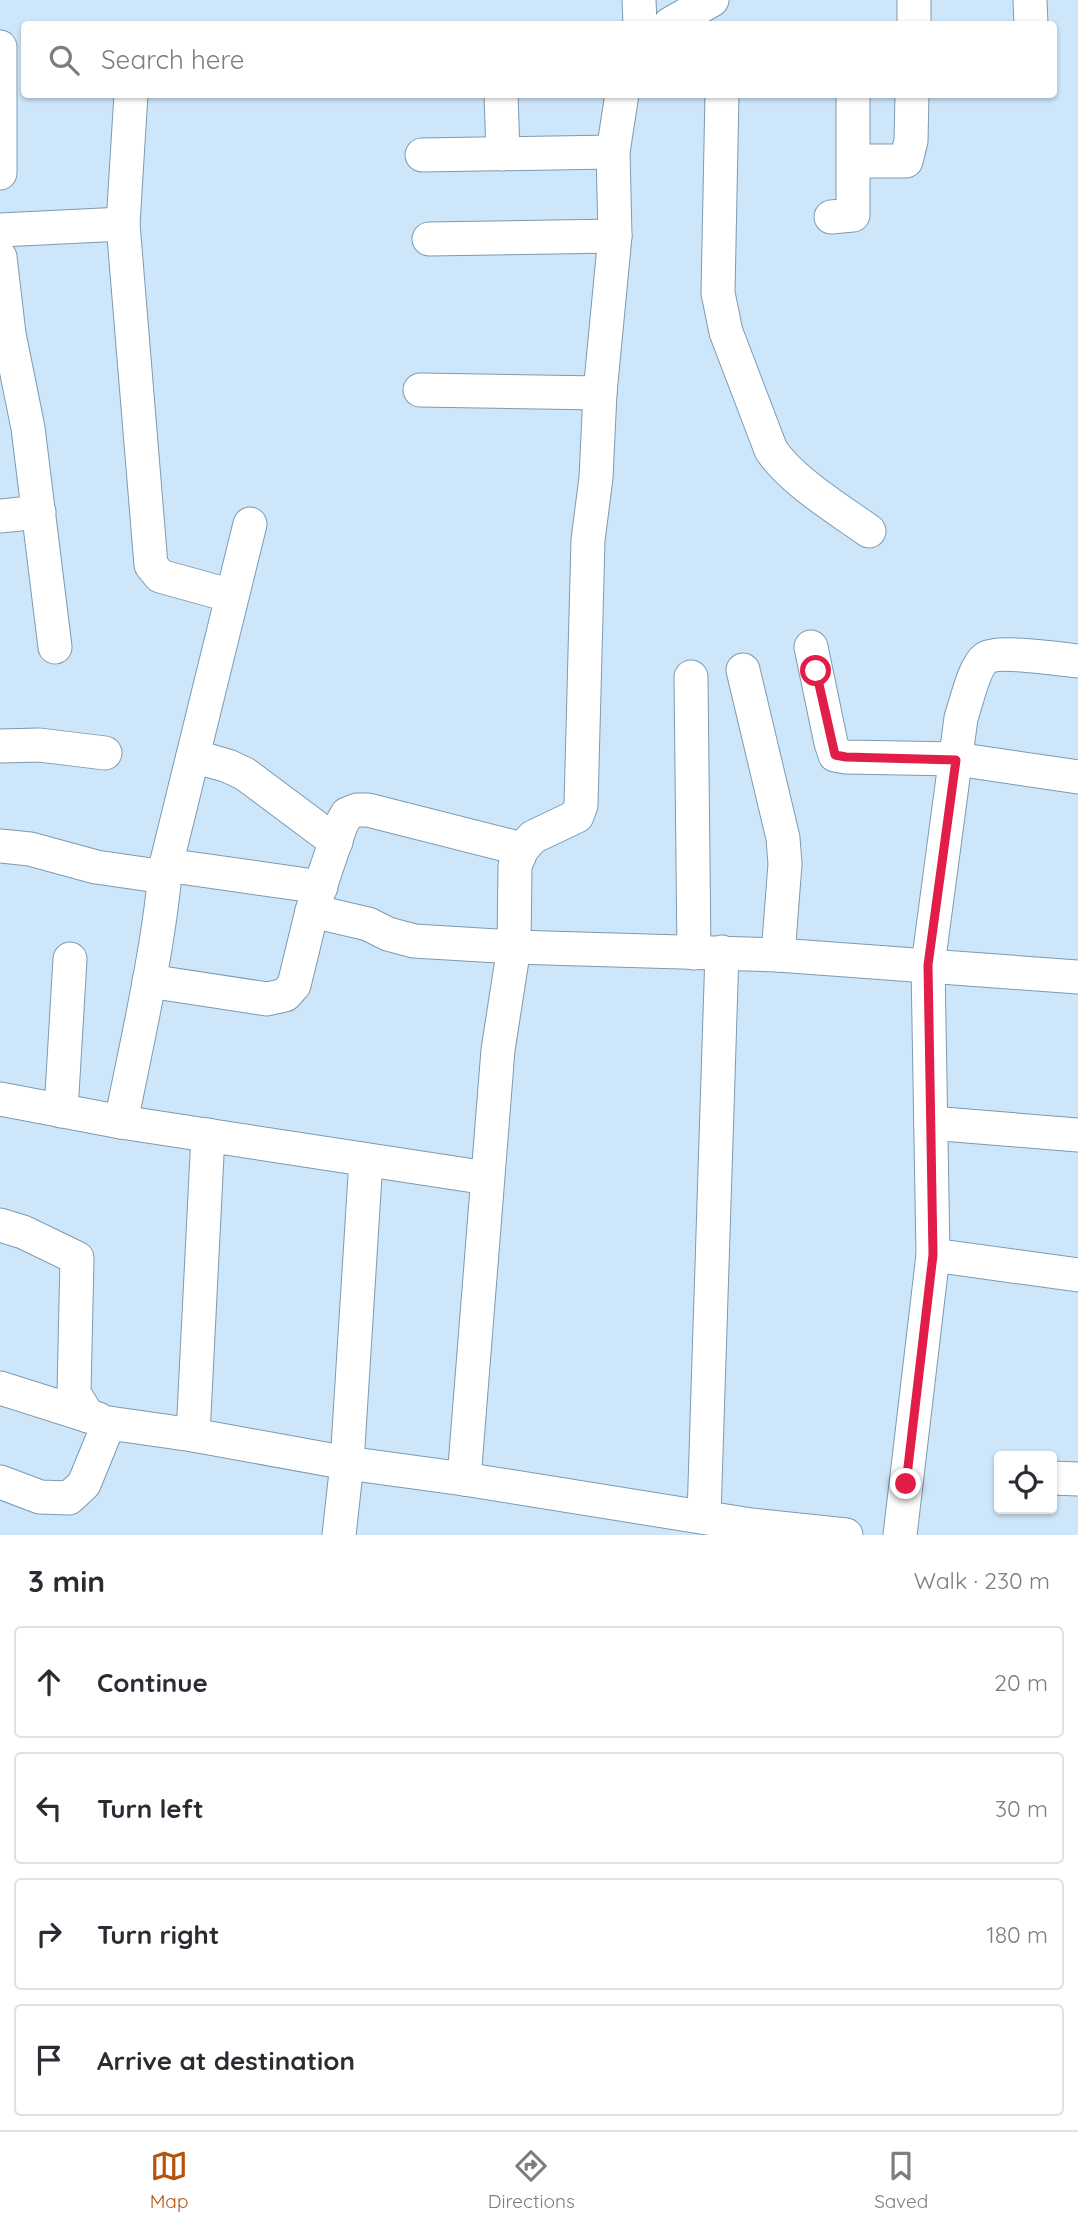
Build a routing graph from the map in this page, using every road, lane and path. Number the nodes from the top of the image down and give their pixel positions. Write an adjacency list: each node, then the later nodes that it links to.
1 (639, 0): 6 (street)
2 (712, 0): 7 (street)
3 (720, 0): 8 (street)
4 (914, 0): 9 (street)
5 (1030, 0): 10 (street)
6 (640, 21)
7 (675, 21)
8 (720, 21)
9 (914, 21)
10 (1031, 21)
11 (0, 47): 22 (street)
12 (131, 98): 24 (street)
13 (501, 98): 19 (street)
14 (621, 98): 18 (street)
15 (722, 98): 34 (street)
16 (853, 98): 21 (street)
17 (912, 98): 21 (street)
18 (613, 152): 19 (street); 26 (street)
19 (503, 153): 20 (street)
20 (422, 155)
21 (854, 161): 23 (street)
22 (0, 173)
23 (831, 217)
24 (123, 224): 25 (street); 35 (street)
25 (0, 230)
26 (615, 236): 27 (street); 30 (street)
27 (429, 239)
28 (0, 257): 31 (street)
29 (420, 390): 30 (street)
30 (600, 393): 48 (street)
31 (39, 512): 32 (street); 36 (street)
32 (0, 516)
33 (250, 524): 35 (street)
34 (869, 531)
35 (232, 596): 43 (street)
36 (55, 647)
37 (811, 647): 44 (street)
38 (1078, 661): 44 (street)
39 (743, 670): 53 (street)
40 (691, 677): 52 (street)
41 (0, 746): 42 (street)
42 (105, 753)
43 (193, 756): 46 (street); 49 (street)
44 (956, 760): 45 (street); 55 (street)
45 (1078, 777)
46 (336, 842): 48 (street); 50 (street)
47 (0, 846): 49 (street)
48 (522, 849): 51 (street)
49 (165, 871): 50 (street); 57 (street)
50 (317, 899): 51 (street); 57 (street)
51 (514, 947): 52 (street); 65 (street)
52 (708, 953): 53 (street); 77 (street)
53 (778, 955): 55 (street)
54 (70, 959): 59 (street)
55 (928, 965): 56 (street); 61 (street)
56 (1078, 977)
57 (149, 981): 60 (street)
58 (0, 1099): 59 (street)
59 (61, 1111): 60 (street)
60 (121, 1122): 62 (street)
61 (931, 1123): 63 (street); 67 (street)
62 (208, 1135): 64 (street); 71 (street)
63 (1078, 1135)
64 (366, 1160): 65 (street); 72 (street)
65 (487, 1178): 74 (street)
66 (0, 1225): 70 (street)
67 (933, 1255): 68 (street); 81 (street)
68 (1078, 1275)
69 (0, 1388): 70 (street)
70 (99, 1419): 71 (street); 76 (street)
71 (193, 1435): 72 (street)
72 (347, 1464): 74 (street); 79 (street)
73 (1057, 1478): 75 (street)
74 (464, 1479): 77 (street)
75 (1078, 1479)
76 (0, 1482)
77 (704, 1516): 78 (street)
78 (750, 1530): 80 (street)
79 (339, 1535)
80 (846, 1535)
81 (900, 1535)

